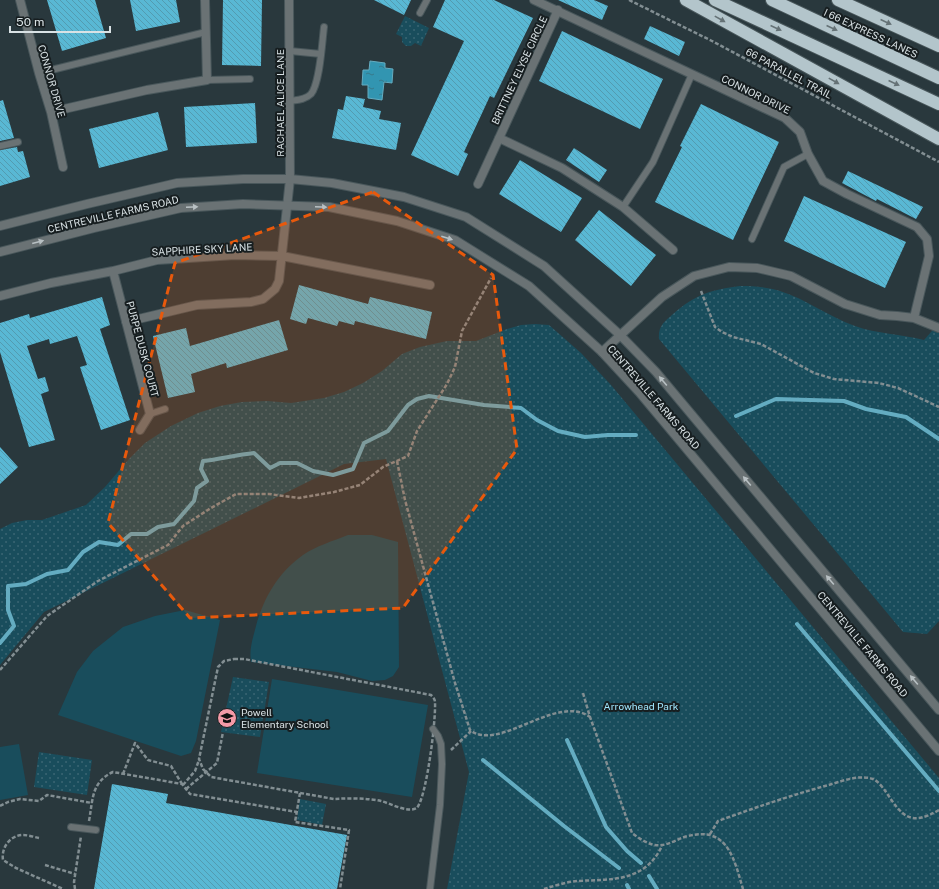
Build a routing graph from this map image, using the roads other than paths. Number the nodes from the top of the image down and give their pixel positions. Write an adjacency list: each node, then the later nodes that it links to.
1 (20, 0): 17 (street, CONNOR DRIVE)
2 (205, 0): 13 (street)
3 (288, 0): 15 (street, RACHAEL ALICE LANE)
4 (427, 0): 11 (lane)
5 (534, 0): 10 (street, CONNOR DRIVE)
6 (686, 0): 26 (highway, one-way to 26)
7 (715, 0): 23 (highway, one-way to 23)
8 (772, 0): 19 (highway, I 66 EXPRESS LANES, one-way to 19)
9 (838, 0): 14 (highway, one-way to 14)
10 (558, 10): 18 (street, CONNOR DRIVE); 25 (street, BRITTNEY ELYSE CIRCLE)
11 (420, 13)
12 (324, 27): 16 (lane)
13 (206, 32): 17 (lane); 21 (street)
14 (939, 46)
15 (290, 51): 16 (lane); 22 (street, RACHAEL ALICE LANE)
16 (320, 54): 22 (lane)
17 (39, 73): 24 (street, CONNOR DRIVE)
18 (692, 74): 29 (street, CONNOR DRIVE); 34 (lane)
19 (939, 78)
20 (250, 79): 21 (lane)
21 (207, 80): 24 (street)
22 (290, 101): 31 (street, RACHAEL ALICE LANE)
23 (939, 104)
24 (51, 112): 30 (street, CONNOR DRIVE)
25 (499, 138): 32 (street, BRITTNEY ELYSE CIRCLE); 34 (street, BRITTNEY ELYSE CIRCLE)
26 (939, 139)
27 (18, 142): 28 (lane)
28 (0, 146)
29 (808, 154): 36 (lane); 43 (street, CONNOR DRIVE)
30 (63, 167)
31 (290, 179): 33 (street, RACHAEL ALICE LANE); 35 (street, CENTREVILLE FARMS ROAD); 46 (street, CENTREVILLE FARMS ROAD)
32 (478, 184)
33 (288, 205): 38 (street, CENTREVILLE FARMS ROAD, one-way to 33); 39 (street, RACHAEL ALICE LANE); 47 (street, CENTREVILLE FARMS ROAD, one-way to 47)
34 (623, 207): 37 (street, BRITTNEY ELYSE CIRCLE)
35 (0, 226)
36 (752, 239)
37 (674, 250)
38 (0, 252)
39 (282, 256): 40 (street, SAPPHIRE SKY LANE); 41 (street, SAPPHIRE SKY LANE); 44 (street, RACHAEL ALICE LANE)
40 (113, 271): 42 (street, SAPPHIRE SKY LANE); 44 (street, PURPE DUSK COURT)
41 (430, 285)
42 (0, 296)
43 (914, 318): 45 (street); 46 (street)
44 (126, 322): 49 (street, PURPE DUSK COURT)
45 (939, 328)
46 (620, 335): 47 (street); 51 (street, CENTREVILLE FARMS ROAD, one-way to 46)
47 (602, 352): 53 (street, CENTREVILLE FARMS ROAD)
48 (166, 409): 49 (lane)
49 (150, 414): 50 (street)
50 (140, 430)
51 (939, 710)
52 (433, 729): 56 (lane)
53 (939, 751)
54 (71, 827): 55 (lane)
55 (96, 830)
56 (430, 889)

